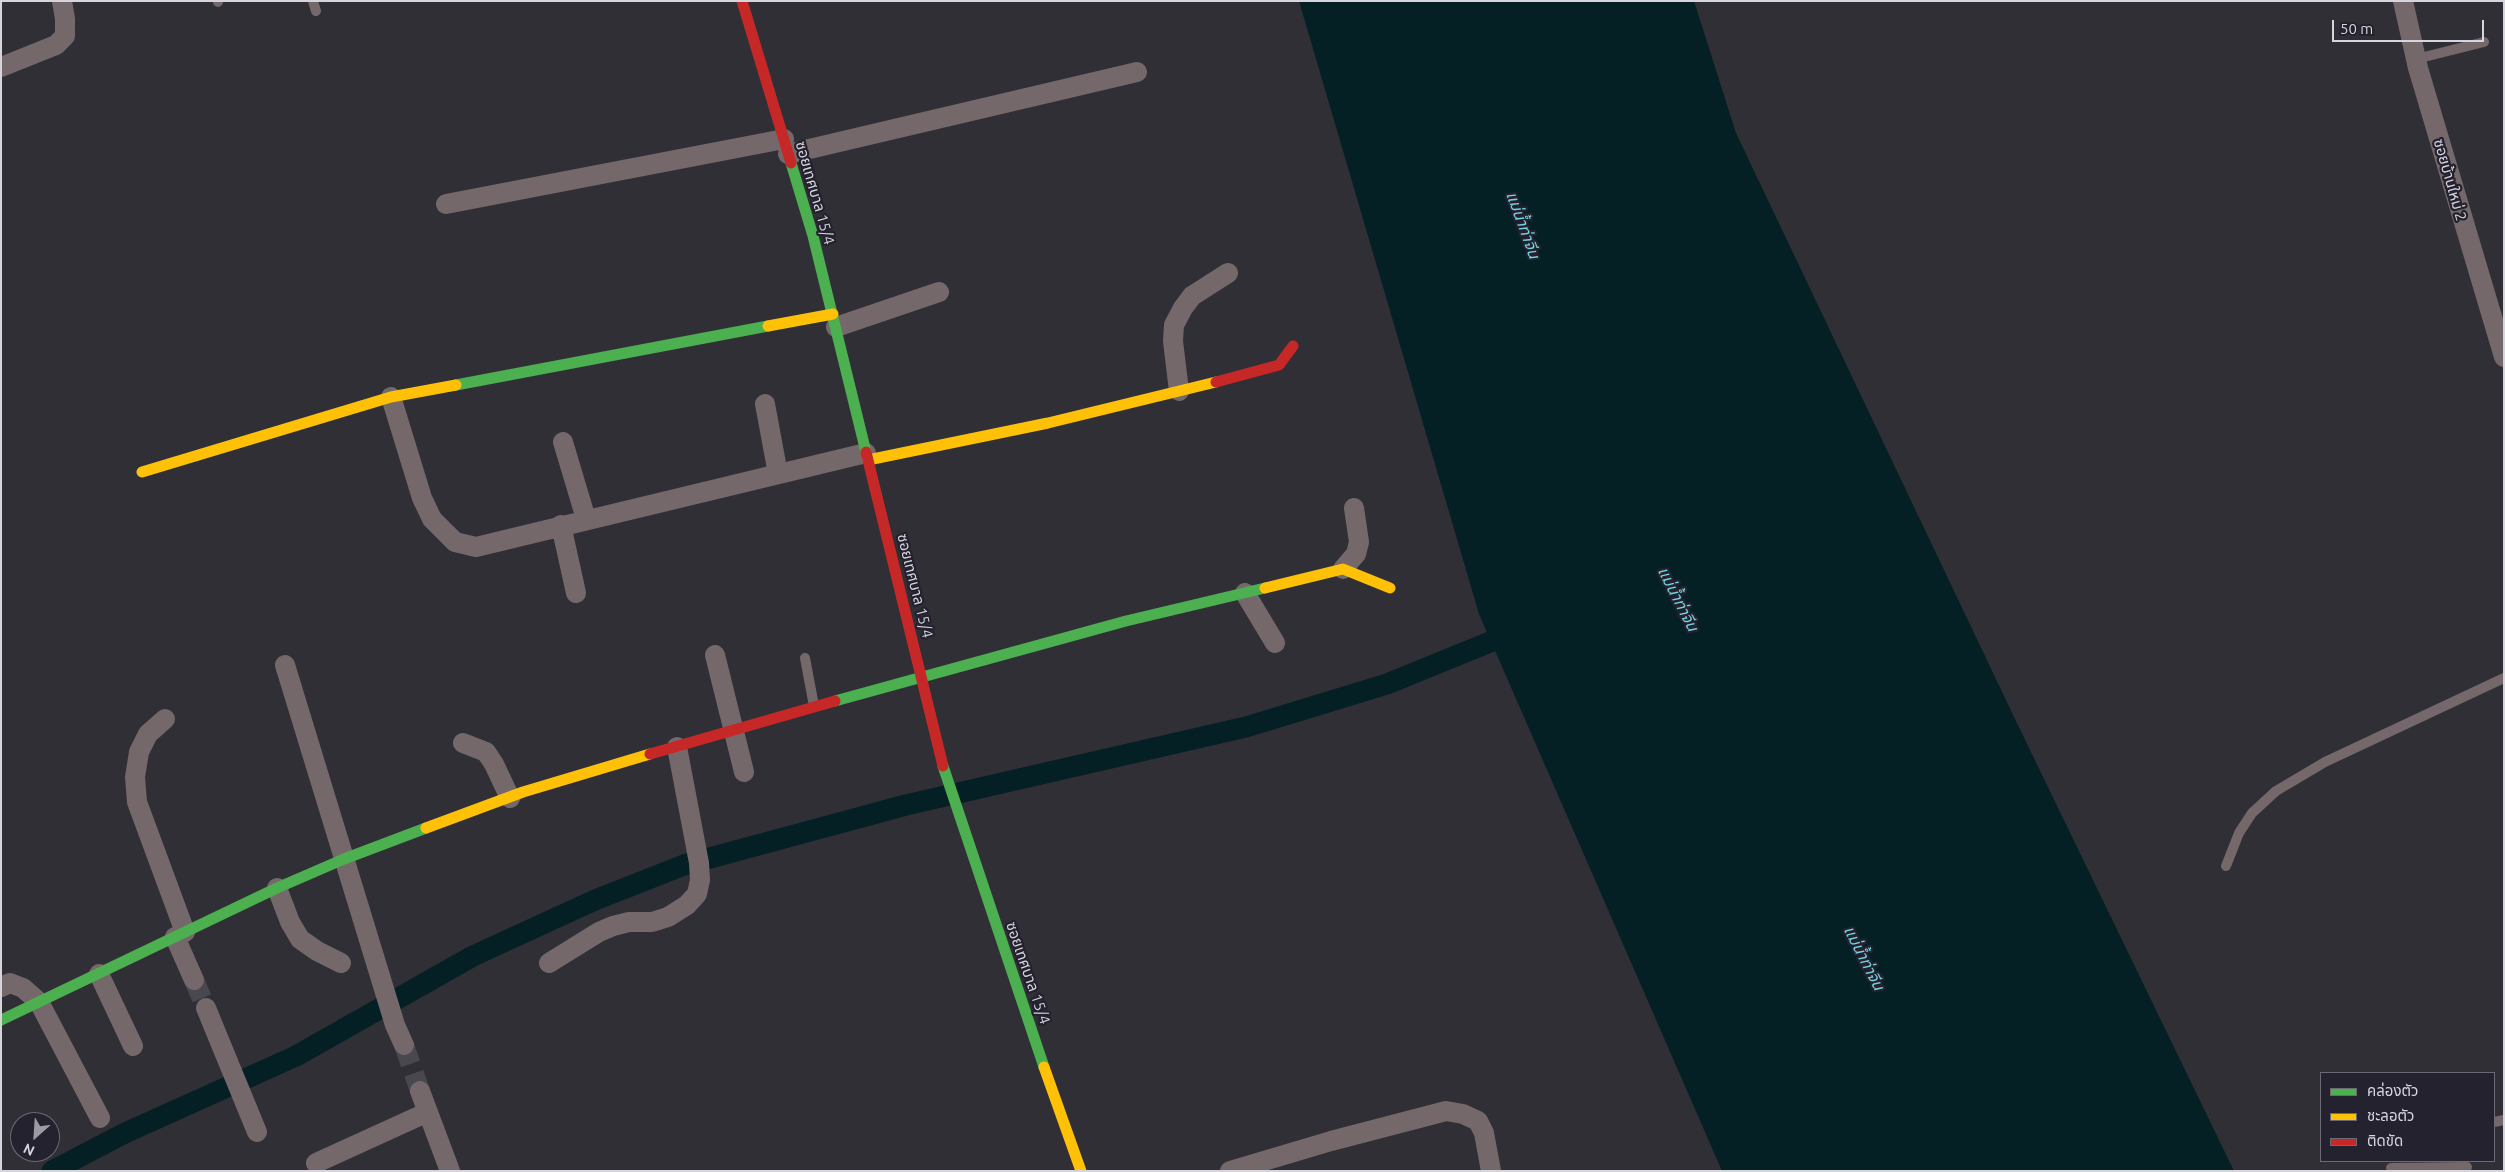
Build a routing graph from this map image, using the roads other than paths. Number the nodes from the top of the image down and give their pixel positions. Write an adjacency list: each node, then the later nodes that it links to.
1 (62, 1): 6 (street)
2 (742, 1): 8 (street, ซอยเทศบาล 15/4)
3 (2404, 1): 5 (street, ซอยบ้านใหม่ 2)
4 (2484, 42): 5 (lane)
5 (2416, 59): 13 (street, ซอยบ้านใหม่ 2)
6 (1, 67)
7 (1136, 72): 8 (street)
8 (786, 146): 9 (street); 12 (street, ซอยเทศบาล 15/4)
9 (446, 204)
10 (1228, 274): 16 (street)
11 (939, 292): 12 (street)
12 (834, 320): 17 (street); 20 (street, ซอยเทศบาล 15/4)
13 (2499, 331): 15 (street, ซอยบ้านใหม่ 2)
14 (1292, 346): 16 (street)
15 (2504, 357)
16 (1179, 391): 20 (street)
17 (391, 397): 21 (street); 25 (street)
18 (765, 404): 22 (street)
19 (563, 442): 24 (street)
20 (867, 456): 22 (street); 34 (street, ซอยเทศบาล 15/4)
21 (142, 472)
22 (778, 474): 24 (street)
23 (1354, 508): 26 (street)
24 (586, 519): 25 (street)
25 (561, 525): 28 (street)
26 (1343, 569): 27 (street); 29 (street)
27 (1390, 588)
28 (576, 593)
29 (1244, 593): 30 (street); 34 (street)
30 (1275, 643)
31 (715, 655): 38 (street)
32 (805, 658): 36 (lane)
33 (285, 664): 43 (street)
34 (923, 677): 36 (street); 65 (street, ซอยเทศบาล 15/4)
35 (2504, 678): 44 (lane)
36 (814, 707): 38 (street)
37 (166, 719): 46 (street)
38 (735, 730): 40 (street); 41 (street)
39 (463, 743): 42 (street)
40 (677, 747): 42 (street); 48 (street)
41 (744, 772)
42 (510, 798): 43 (street)
43 (344, 859): 45 (street); 55 (street)
44 (2226, 866)
45 (276, 888): 46 (street); 47 (street)
46 (180, 935): 49 (street); 50 (street)
47 (341, 963)
48 (549, 963)
49 (99, 974): 52 (street); 56 (street)
50 (194, 980)
51 (1, 987): 52 (street)
52 (39, 1002): 54 (street); 59 (street)
53 (206, 1008): 60 (street)
54 (1, 1020)
55 (404, 1045)
56 (133, 1046)
57 (420, 1091): 58 (street)
58 (428, 1112): 61 (street); 64 (street)
59 (100, 1118)
60 (257, 1132)
61 (316, 1163)
62 (2468, 1166): 63 (lane)
63 (2391, 1168)
64 (450, 1171)
65 (1082, 1171)
66 (1230, 1171): 67 (street)
67 (1492, 1171)

